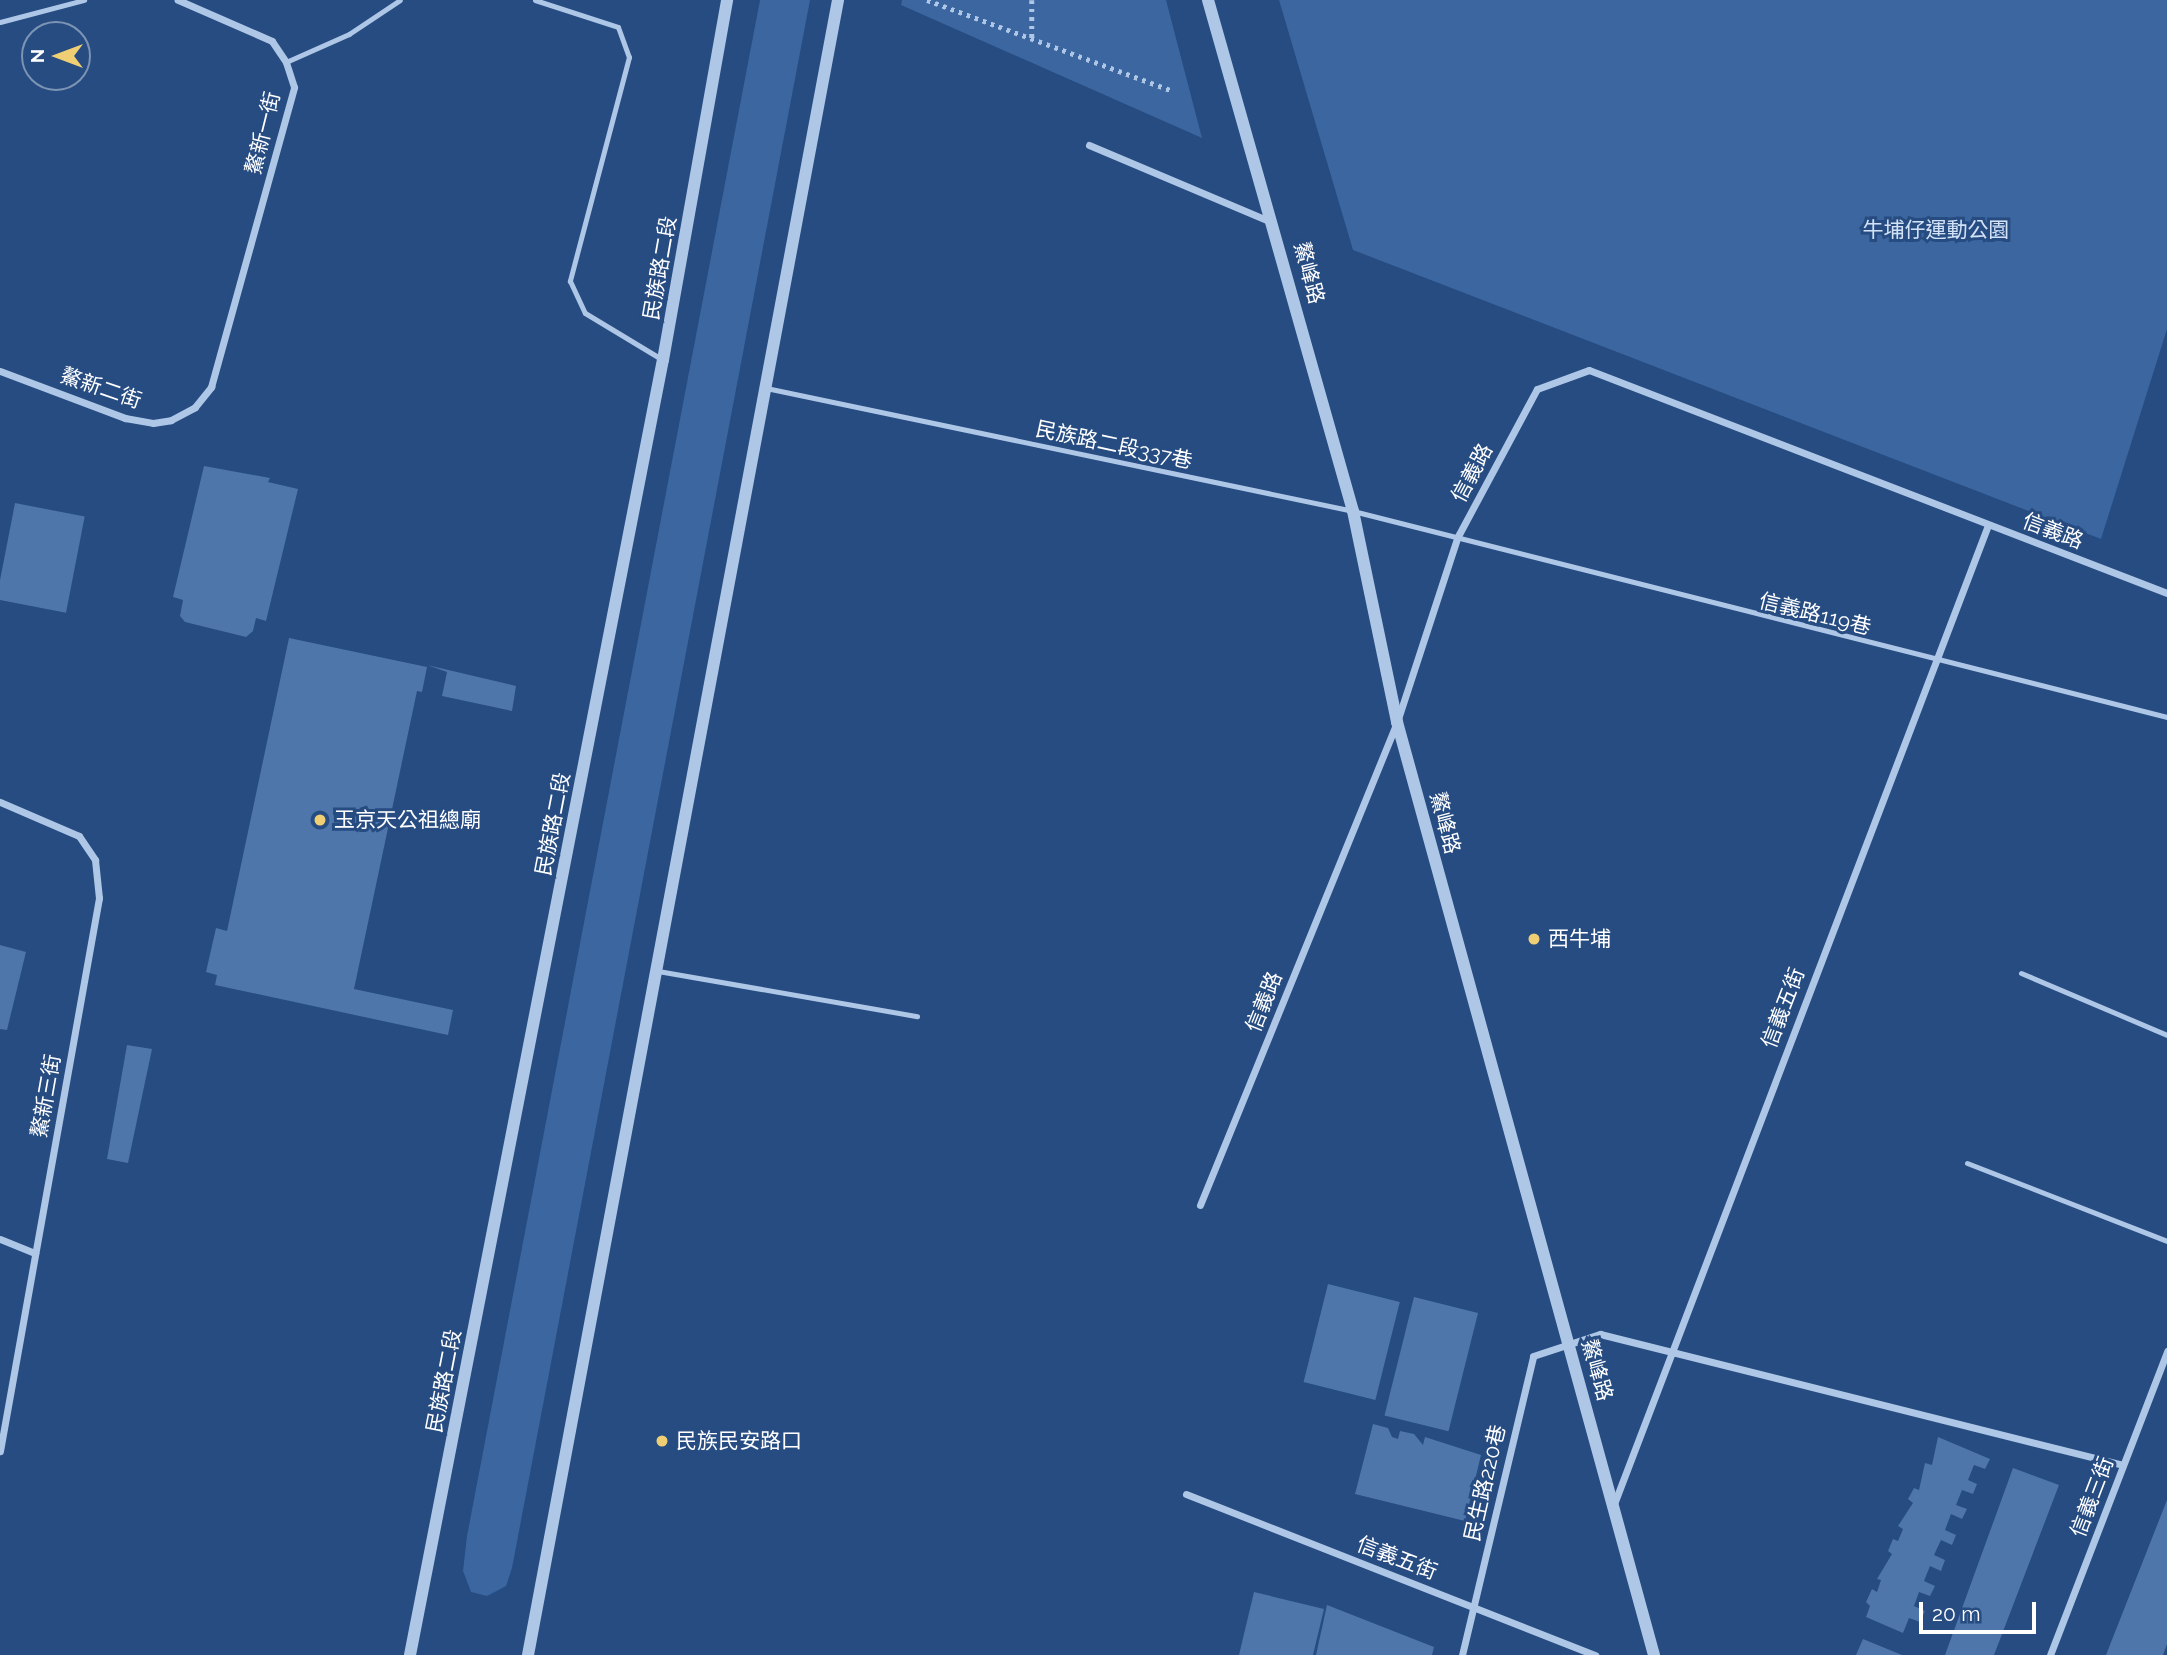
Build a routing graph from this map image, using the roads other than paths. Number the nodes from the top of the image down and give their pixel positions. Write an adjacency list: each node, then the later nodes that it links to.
1 (84, 0): 8 (lane)
2 (178, 0): 9 (street)
3 (400, 0): 9 (lane)
4 (535, 0): 13 (lane)
5 (727, 0): 13 (street, 民族路二段)
6 (838, 0): 15 (street)
7 (1208, 0): 11 (street, 鰲峰路)
8 (0, 22)
9 (286, 62): 12 (street, 鰲新一街)
10 (1089, 145): 11 (street)
11 (1275, 223): 16 (street, 鰲峰路)
12 (248, 255): 14 (street, 鰲新二街)
13 (663, 360): 41 (street, 民族路二段)
14 (0, 371)
15 (763, 387): 16 (lane, 民族路二段337巷); 24 (street)
16 (1353, 512): 18 (lane, 民族路二段337巷); 22 (street, 鰲峰路)
17 (1988, 525): 18 (street, 信義路); 19 (street, 信義路); 20 (street, 信義五街)
18 (1457, 538): 20 (lane, 信義路119巷); 22 (street, 信義路)
19 (2167, 593)
20 (1933, 661): 21 (lane, 信義路119巷); 35 (street, 信義五街)
21 (2167, 717)
22 (1397, 722): 29 (street, 信義路); 33 (street, 鰲峰路)
23 (0, 802): 32 (street, 鰲新三街)
24 (655, 971): 26 (lane); 42 (street)
25 (2021, 973): 27 (lane)
26 (917, 1016)
27 (2167, 1035)
28 (1967, 1163): 31 (lane)
29 (1200, 1205)
30 (0, 1239): 32 (street)
31 (2167, 1241)
32 (35, 1253): 36 (street, 鰲新三街)
33 (1569, 1344): 35 (street); 39 (street, 鰲峰路); 40 (street, 民生路220巷)
34 (2167, 1351): 37 (street, 信義三街)
35 (1671, 1352): 37 (street); 39 (street, 信義五街)
36 (0, 1451)
37 (2123, 1465): 46 (street, 信義三街)
38 (1186, 1494): 40 (street, 信義五街)
39 (1614, 1504): 45 (street, 鰲峰路)
40 (1473, 1607): 43 (street, 民生路220巷); 44 (street, 信義五街)
41 (410, 1655)
42 (528, 1655)
43 (1462, 1655)
44 (1595, 1655)
45 (1654, 1655)
46 (2050, 1655)

